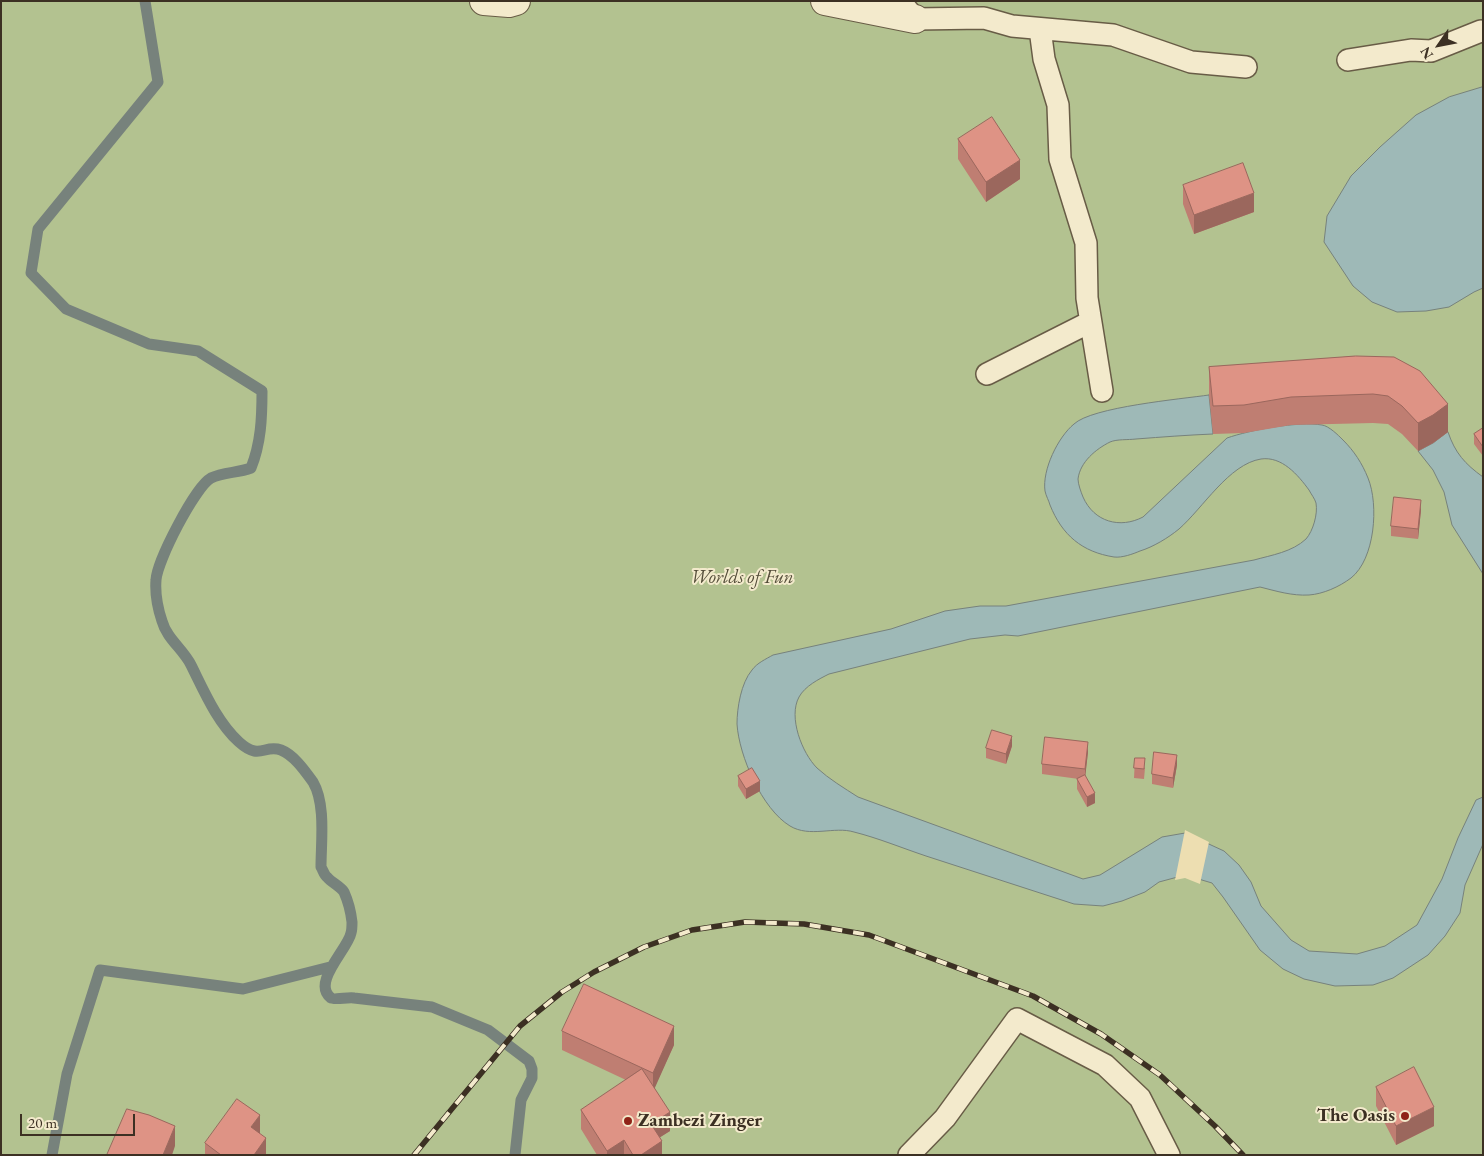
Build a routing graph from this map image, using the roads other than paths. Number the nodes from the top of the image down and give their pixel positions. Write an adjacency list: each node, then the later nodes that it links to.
1 (484, 1): 2 (street)
2 (516, 1)
3 (825, 1): 4 (street)
4 (908, 10): 5 (lane)
5 (983, 10): 6 (lane)
6 (1040, 28): 9 (lane); 10 (lane)
7 (1481, 31): 8 (lane)
8 (1348, 60)
9 (1246, 67)
10 (1090, 322): 11 (lane); 12 (lane)
11 (987, 374)
12 (1102, 391)
13 (909, 1155): 14 (lane)
14 (1169, 1155)

